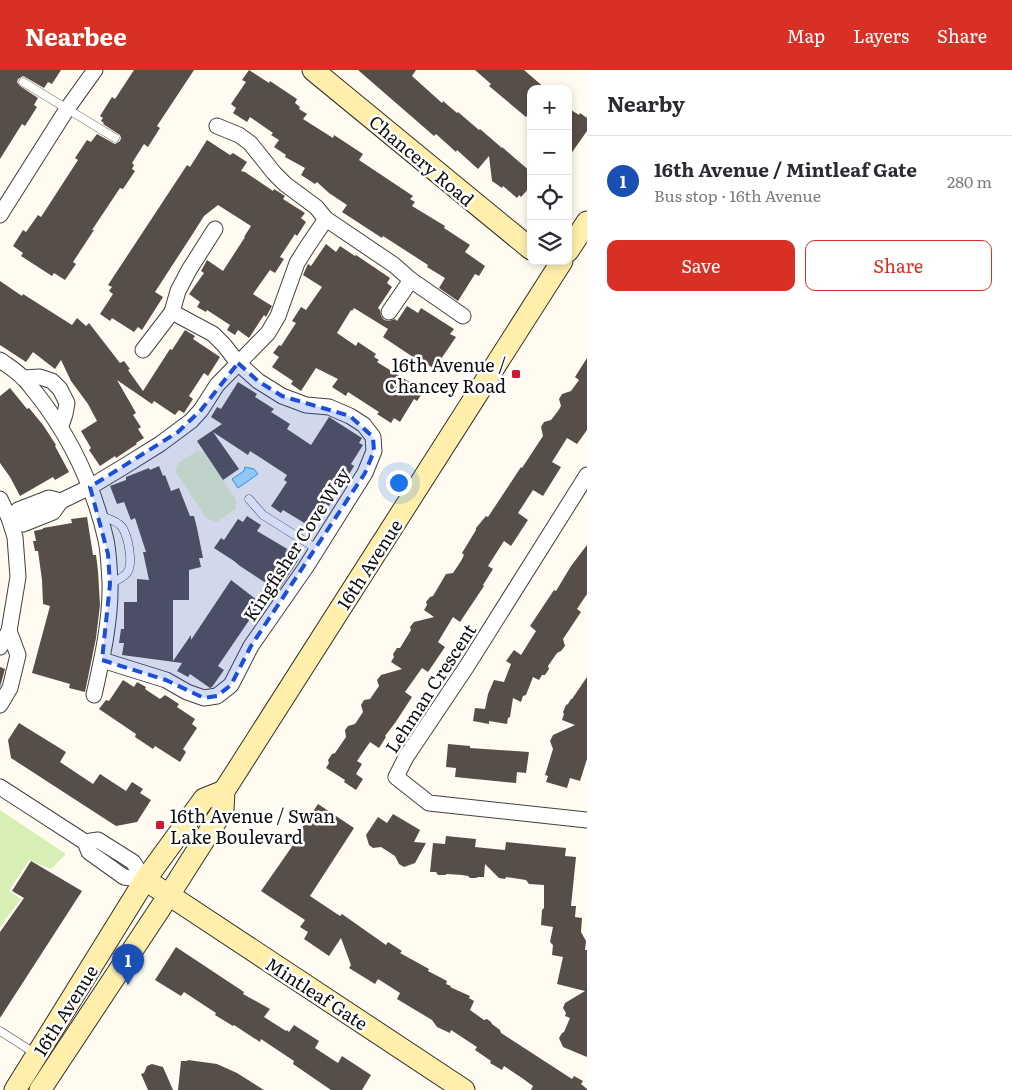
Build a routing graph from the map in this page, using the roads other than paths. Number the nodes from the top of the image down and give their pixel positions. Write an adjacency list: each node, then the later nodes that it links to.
1 (95, 70): 4 (street)
2 (313, 70): 12 (main road, Chancery Road)
3 (23, 82): 4 (lane)
4 (67, 109): 6 (lane); 7 (street)
5 (217, 126): 8 (street)
6 (114, 138)
7 (0, 215)
8 (326, 220): 14 (street); 20 (street)
9 (587, 222): 11 (main road)
10 (215, 229): 15 (street)
11 (572, 245)
12 (527, 246)
13 (554, 265): 37 (main road, 16th Avenue)
14 (411, 280): 16 (street); 17 (street)
15 (172, 312): 18 (street); 20 (street)
16 (389, 312)
17 (463, 316)
18 (143, 350)
19 (0, 360): 21 (street)
20 (238, 363): 24 (street); 29 (street, Kingfisher Cove Way)
21 (24, 378): 22 (street); 22 (street)
22 (61, 426): 24 (street)
23 (587, 475): 38 (street, Lehman Crescent)
24 (90, 487): 27 (street); 28 (street)
25 (0, 499): 28 (street)
26 (249, 499): 29 (lane)
27 (100, 515): 30 (street); 30 (lane)
28 (9, 518): 31 (street)
29 (317, 549): 33 (street, Kingfisher Cove Way)
30 (110, 584): 33 (street)
31 (9, 631): 32 (street); 35 (street)
32 (0, 647)
33 (102, 660): 34 (street)
34 (94, 695)
35 (2, 699)
36 (0, 787): 39 (street)
37 (224, 791): 39 (main road, 16th Avenue); 40 (main road, 16th Avenue)
38 (587, 820)
39 (145, 880): 40 (main road, Mintleaf Gate); 42 (main road, 16th Avenue)
40 (169, 895): 44 (main road, 16th Avenue); 45 (main road, Mintleaf Gate)
41 (0, 1031): 42 (lane)
42 (37, 1055): 43 (main road, 16th Avenue)
43 (15, 1090)
44 (40, 1090)
45 (464, 1090)

